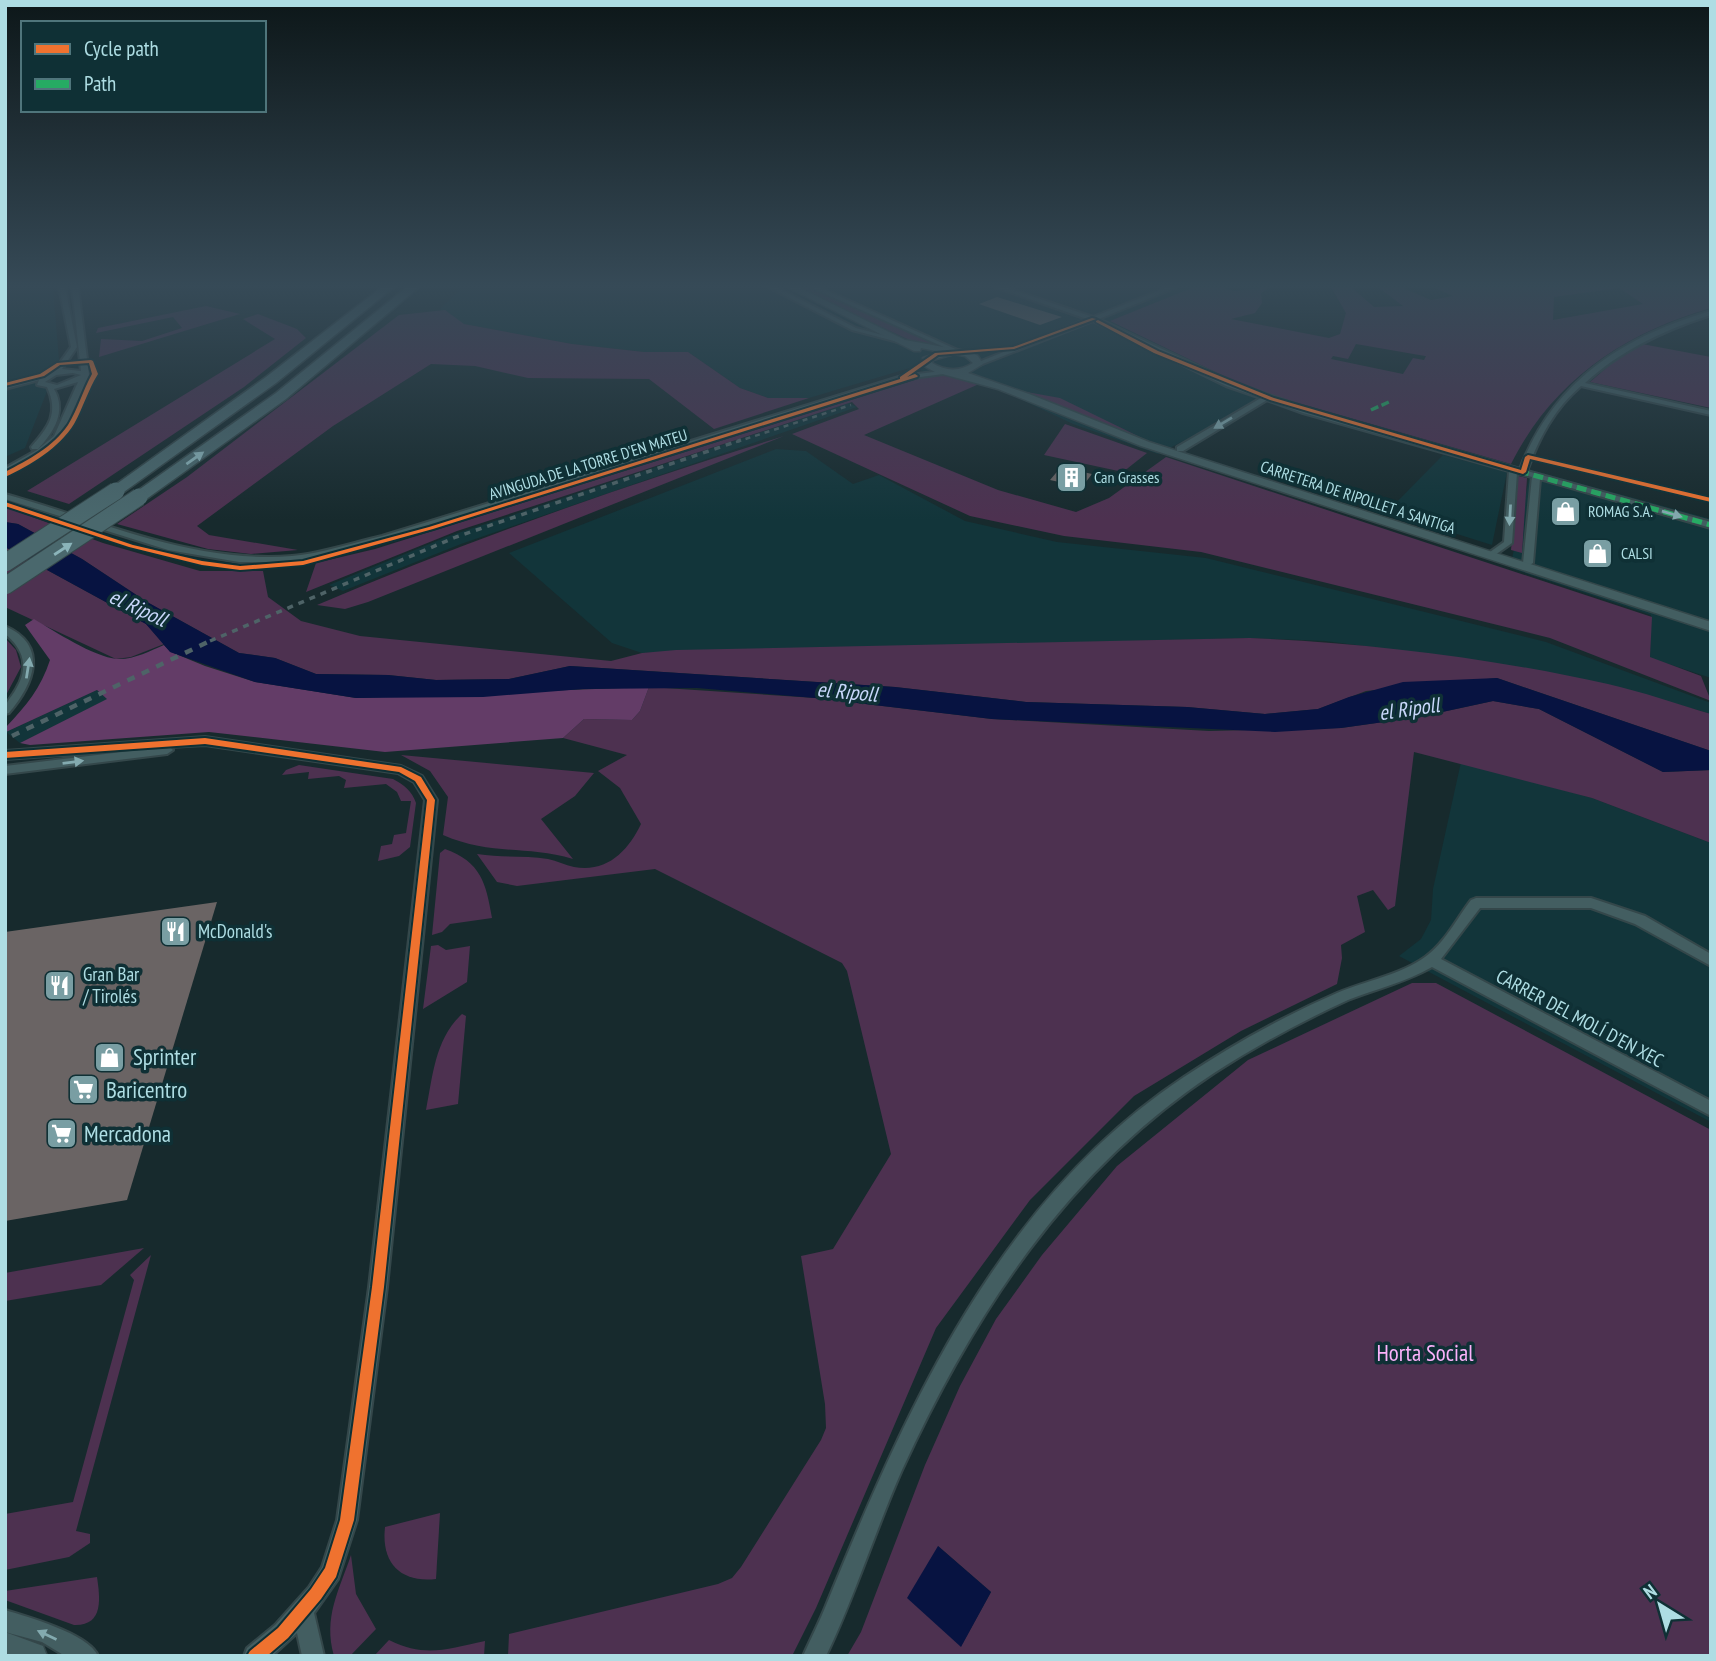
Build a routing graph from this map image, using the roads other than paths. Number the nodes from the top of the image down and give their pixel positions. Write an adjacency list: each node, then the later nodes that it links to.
1 (62, 365): 11 (street)
2 (82, 365): 13 (street)
3 (290, 365): 27 (highway)
4 (319, 365): 33 (highway, one-way to 4, bridge)
5 (921, 365): 14 (street, AVINGUDA DE LA TORRE D'EN MATEU)
6 (930, 365): 10 (main road)
7 (977, 365): 10 (main road); 17 (main road)
8 (1187, 365): 20 (street)
9 (1607, 365): 15 (street)
10 (951, 372): 14 (street, AVINGUDA DE LA TORRE D'EN MATEU); 17 (main road)
11 (56, 373): 12 (street); 13 (street)
12 (47, 376): 16 (street); 19 (street)
13 (83, 376): 18 (street); 25 (street)
14 (904, 377): 28 (street, AVINGUDA DE LA TORRE D'EN MATEU)
15 (1581, 383): 21 (street); 24 (street)
16 (41, 384): 18 (street); 19 (street)
17 (999, 385): 34 (main road, CARRETERA DE RIPOLLET A SANTIGA)
18 (50, 387): 23 (street)
19 (5, 388)
20 (1267, 397): 22 (street, one-way to 22); 24 (street)
21 (1711, 412)
22 (1180, 449)
23 (5, 466)
24 (1518, 471): 26 (street); 30 (street, one-way to 30)
25 (5, 472)
26 (1536, 476): 29 (street, one-way to 29); 32 (street)
27 (116, 491): 31 (highway, bridge)
28 (5, 496)
29 (1711, 525)
30 (1494, 552)
31 (5, 563)
32 (1528, 563)
33 (5, 586)
34 (1711, 627)
35 (5, 629): 36 (street, one-way to 35)
36 (5, 711)
37 (247, 747): 38 (street); 39 (street, one-way to 37); 43 (street)
38 (5, 755)
39 (5, 770)
40 (1431, 960): 41 (street); 42 (street, CARRER DEL MOLÍ D'EN XEC); 50 (street)
41 (1711, 961)
42 (1711, 1109)
43 (303, 1612): 48 (street); 49 (street)
44 (5, 1621): 47 (street, one-way to 44)
45 (5, 1646): 46 (street)
46 (33, 1656)
47 (87, 1656)
48 (255, 1656)
49 (313, 1656)
50 (814, 1656)

